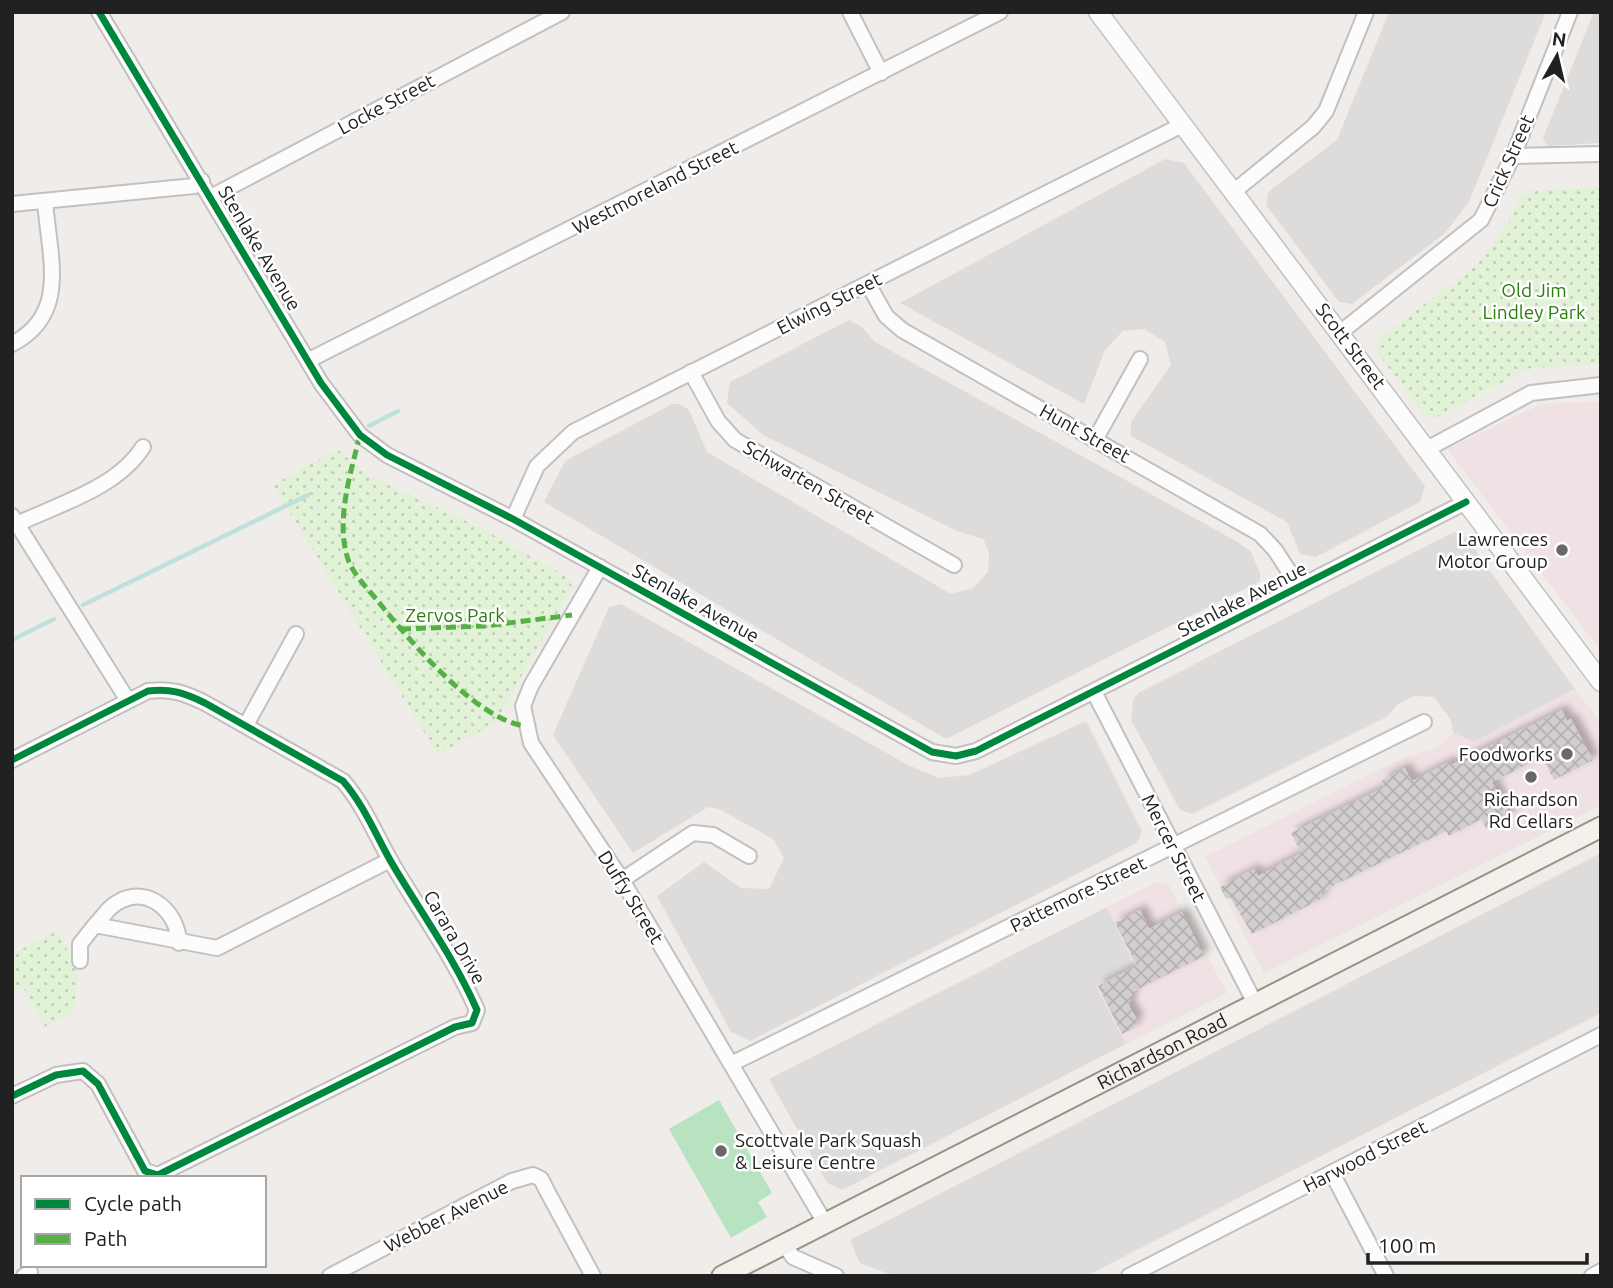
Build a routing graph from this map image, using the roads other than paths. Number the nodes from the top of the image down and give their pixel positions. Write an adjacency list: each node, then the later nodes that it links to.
1 (99, 12): 12 (street, Stenlake Avenue)
2 (562, 12): 14 (street, Locke Street)
3 (850, 12): 8 (street)
4 (1000, 12): 8 (street, Westmoreland Street)
5 (1098, 12): 9 (street, Scott Street)
6 (1366, 12): 13 (street)
7 (1570, 12): 11 (street, Crick Street)
8 (881, 73): 21 (street, Westmoreland Street)
9 (1182, 125): 13 (street, Scott Street); 17 (street, Elwing Street)
10 (1601, 154): 11 (street)
11 (1513, 156): 18 (street, Crick Street)
12 (202, 181): 14 (street, Stenlake Avenue); 15 (street)
13 (1232, 193): 18 (street, Scott Street)
14 (211, 197): 21 (street, Stenlake Avenue)
15 (45, 201): 16 (street); 19 (street)
16 (12, 204)
17 (868, 284): 22 (street, Elwing Street); 24 (street, Hunt Street)
18 (1341, 332): 26 (street, Scott Street)
19 (12, 344)
20 (1140, 359): 24 (street)
21 (309, 360): 28 (street, Stenlake Avenue)
22 (691, 372): 28 (street, Elwing Street); 30 (street, Schwarten Street)
23 (1601, 386): 26 (street)
24 (1096, 438): 32 (street, Hunt Street)
25 (143, 447): 29 (street)
26 (1427, 449): 27 (street, Scott Street)
27 (1466, 502): 32 (street, Stenlake Avenue); 34 (street, Scott Street)
28 (513, 519): 31 (street, Stenlake Avenue)
29 (15, 520): 36 (street)
30 (954, 565)
31 (600, 567): 35 (street, Stenlake Avenue); 44 (street, Duffy Street)
32 (1299, 587): 35 (street, Stenlake Avenue)
33 (296, 634): 38 (street)
34 (1601, 682)
35 (1094, 692): 41 (street, Mercer Street)
36 (127, 699): 38 (street, Carara Drive); 39 (street, Carara Drive)
37 (1424, 722): 41 (street, Pattemore Street)
38 (246, 725): 43 (street, Carara Drive)
39 (12, 760)
40 (1601, 827): 48 (main road, Richardson Road)
41 (1174, 848): 48 (street, Mercer Street); 50 (street, Pattemore Street)
42 (749, 856): 44 (street)
43 (390, 860): 46 (street); 51 (street, Carara Drive)
44 (622, 880): 50 (street, Duffy Street)
45 (95, 925): 46 (street); 46 (street); 47 (street)
46 (179, 943)
47 (80, 961)
48 (1256, 1004): 53 (main road, Richardson Road)
49 (1601, 1035): 52 (street, Harwood Street)
50 (731, 1064): 53 (street, Duffy Street)
51 (12, 1096)
52 (1332, 1173): 60 (street, Harwood Street); 61 (street)
53 (825, 1223): 54 (main road, Richardson Road)
54 (784, 1244): 58 (main road, Richardson Road); 59 (street)
55 (1601, 1272): 62 (street)
56 (330, 1276): 57 (street, Webber Avenue)
57 (593, 1276)
58 (722, 1276)
59 (836, 1276)
60 (1129, 1276)
61 (1387, 1276)
62 (1592, 1276)

